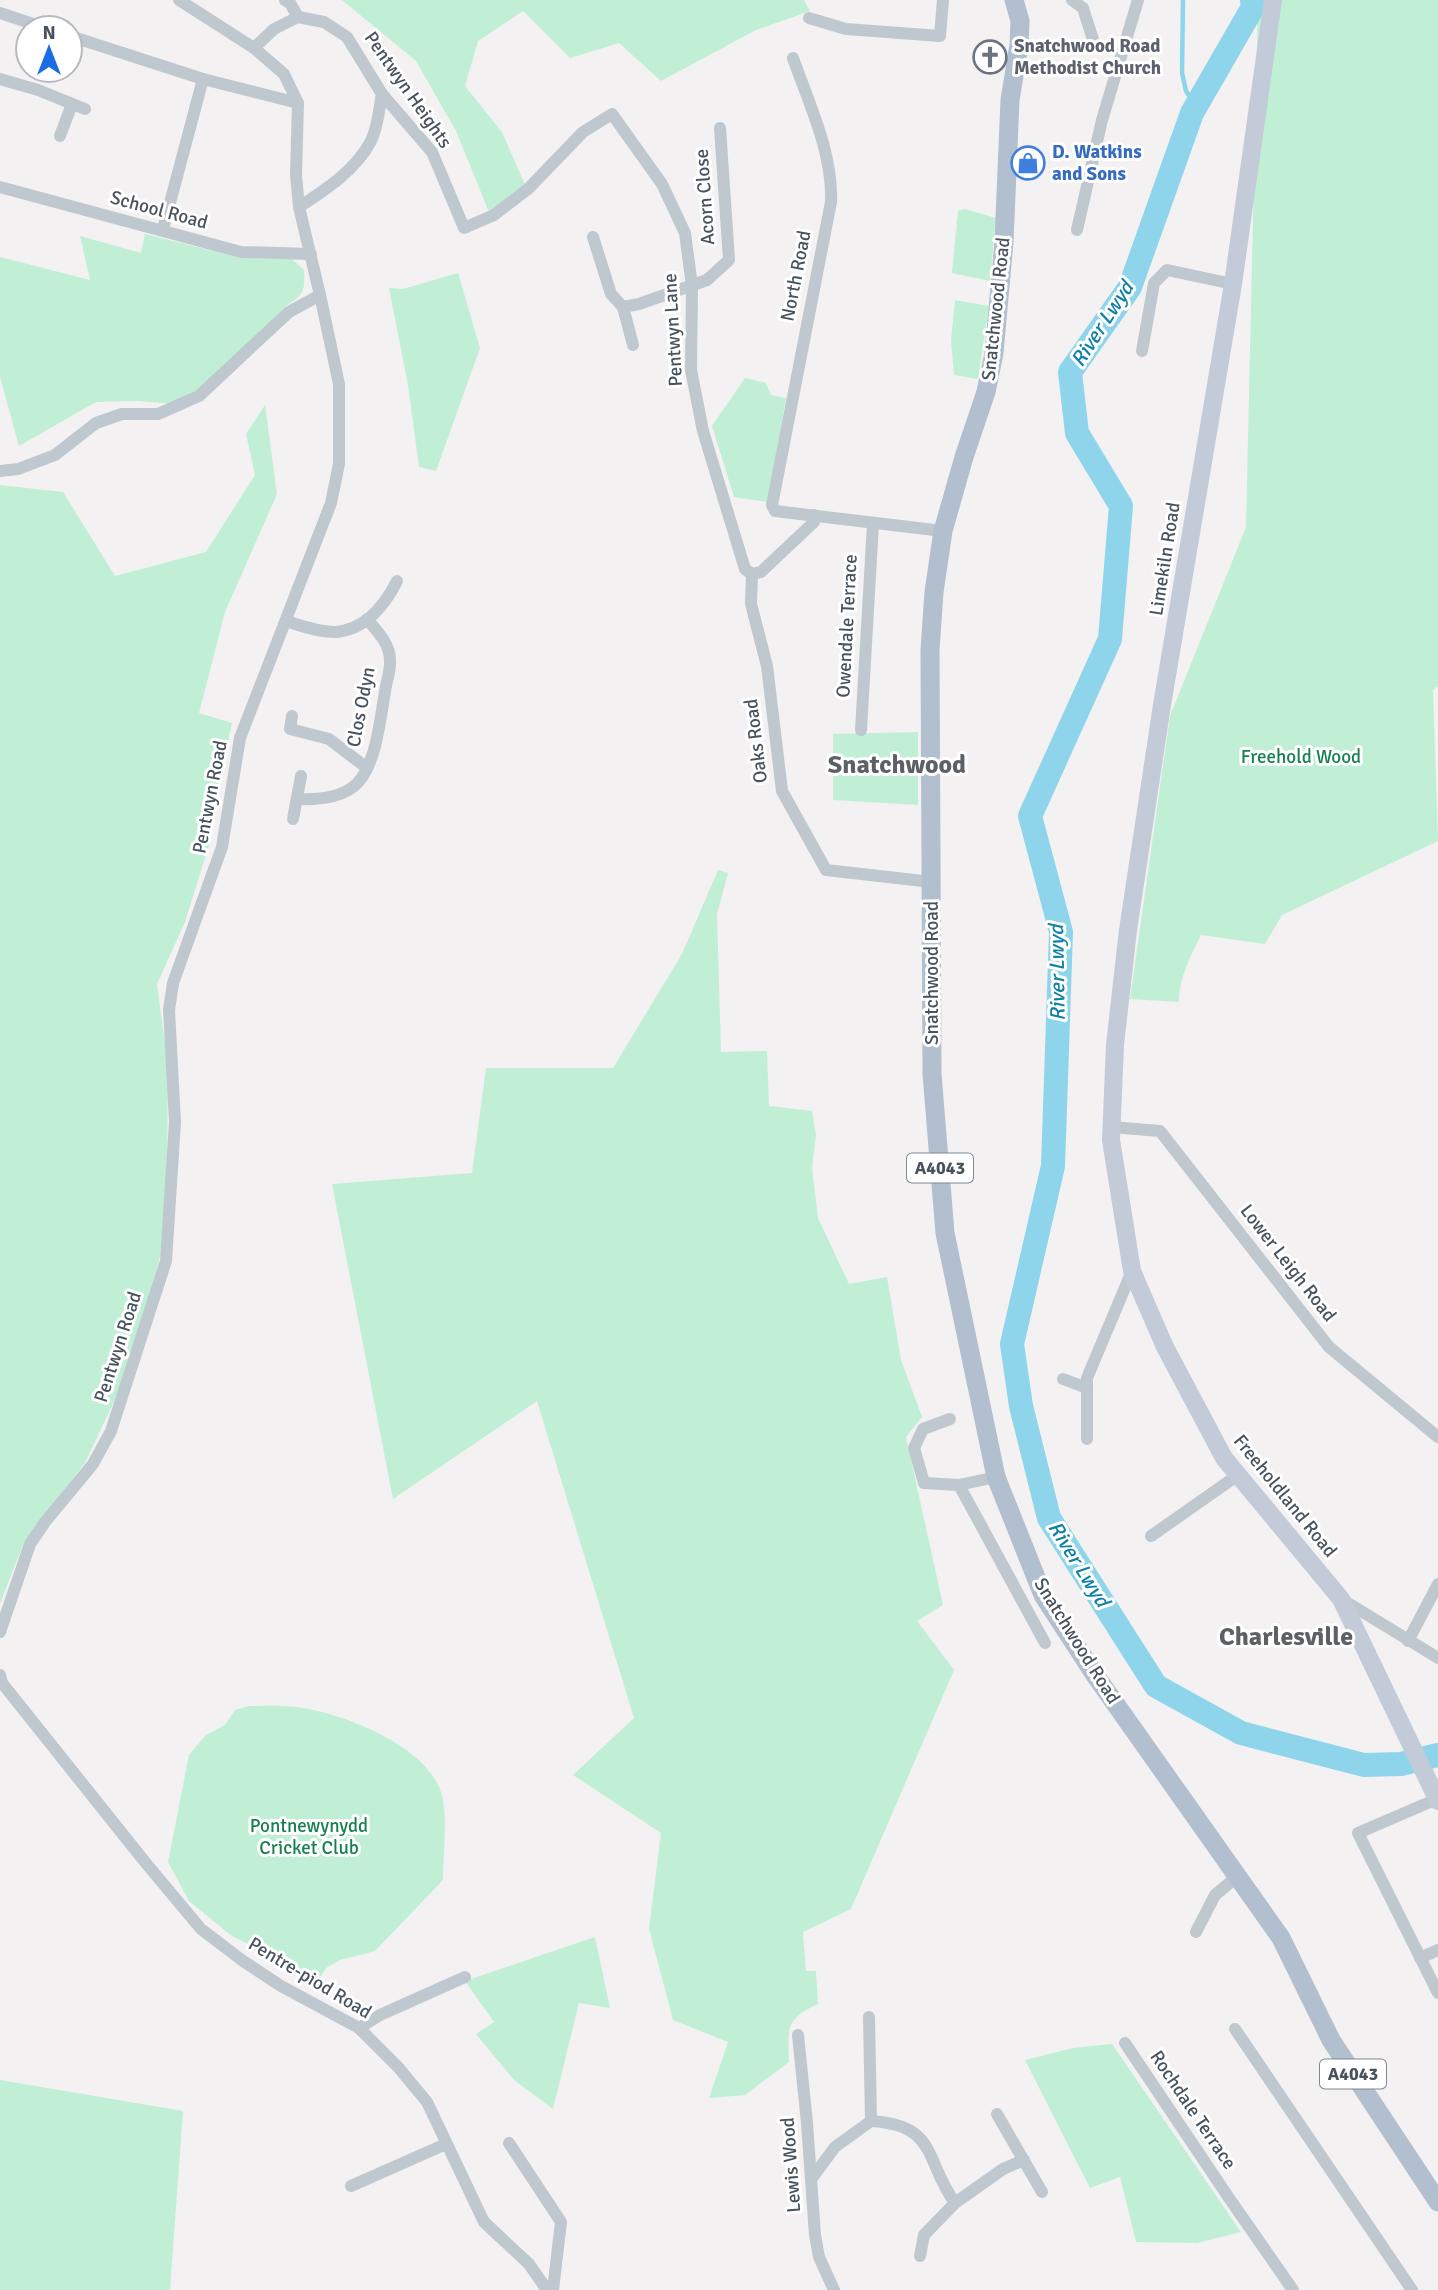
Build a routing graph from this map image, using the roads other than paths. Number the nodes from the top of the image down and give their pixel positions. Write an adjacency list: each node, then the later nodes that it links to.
1 (179, 0): 12 (street, Pentwyn Road)
2 (285, 0): 8 (street)
3 (943, 0): 9 (street)
4 (1072, 0): 11 (street)
5 (1138, 0): 26 (street)
6 (1273, 0): 29 (main road, Limekiln Road)
7 (1019, 2): 38 (main road, Snatchwood Road / A4043)
8 (298, 17): 12 (street); 16 (street, Pentwyn Heights)
9 (809, 18)
10 (84, 41): 15 (street)
11 (1095, 46)
12 (254, 48): 17 (street, Pentwyn Road)
13 (793, 58): 36 (street, North Road)
14 (0, 79): 18 (street)
15 (203, 79): 17 (street); 25 (street)
16 (382, 94): 23 (street); 24 (street, Pentwyn Heights)
17 (298, 103): 23 (street, Pentwyn Road)
18 (72, 104): 19 (street); 21 (street)
19 (85, 109)
20 (720, 128): 30 (street, Acorn Close)
21 (60, 136)
22 (0, 187): 25 (street, School Road)
23 (299, 207): 28 (street, Pentwyn Road)
24 (464, 228): 30 (street, Pentwyn Lane)
25 (163, 229): 28 (street, School Road)
26 (1077, 230)
27 (593, 237): 32 (street)
28 (311, 254): 31 (street, Pentwyn Road)
29 (1233, 284): 34 (street); 50 (main road, Limekiln Road)
30 (692, 286): 32 (street); 39 (street, Pentwyn Lane)
31 (320, 295): 35 (street); 42 (street, Pentwyn Road)
32 (623, 307): 33 (street)
33 (633, 345)
34 (1142, 351)
35 (0, 471)
36 (814, 515): 37 (street); 39 (street)
37 (873, 524): 38 (street); 44 (street, Owendale Terrace)
38 (943, 531): 49 (main road, Snatchwood Road / A4043)
39 (752, 574): 49 (street, Oaks Road)
40 (397, 581): 41 (street)
41 (367, 619): 42 (street); 45 (street, Clos Odyn)
42 (286, 621): 63 (street, Pentwyn Road)
43 (292, 716): 45 (street, Clos Odyn)
44 (861, 730)
45 (367, 768): 47 (street, Clos Odyn)
46 (301, 776): 47 (street)
47 (297, 799): 48 (street)
48 (293, 819)
49 (932, 882): 58 (main road, Snatchwood Road / A4043)
50 (1111, 1127): 51 (main road, Freeholdland Road); 55 (street, Lower Leigh Road)
51 (1132, 1271): 53 (street); 57 (main road, Freeholdland Road)
52 (1063, 1379): 53 (street)
53 (1087, 1388): 56 (street)
54 (950, 1419): 59 (street)
55 (1438, 1437)
56 (1087, 1440)
57 (1238, 1475): 60 (street); 62 (main road, Freeholdland Road)
58 (996, 1477): 59 (street); 69 (main road, Snatchwood Road / A4043)
59 (959, 1485): 65 (street)
60 (1151, 1536)
61 (1438, 1584): 64 (street)
62 (1341, 1598): 64 (street); 68 (main road, Freeholdland Road)
63 (0, 1632)
64 (1408, 1641): 66 (street)
65 (1045, 1643)
66 (1438, 1658)
67 (1, 1681): 76 (street, Pentre-piod Road)
68 (1438, 1800): 72 (street)
69 (1238, 1876): 70 (street); 88 (main road, A4043)
70 (1196, 1932)
71 (1438, 1950): 72 (street)
72 (1420, 1958): 74 (street)
73 (465, 1977): 76 (street)
74 (1438, 1993)
75 (869, 2017): 81 (street)
76 (359, 2028): 83 (street, Pentre-piod Road)
77 (1235, 2029): 95 (street)
78 (798, 2035): 85 (street, Lewis Wood)
79 (1125, 2042): 91 (street, Rochdale Terrace)
80 (997, 2114): 84 (street)
81 (871, 2121): 85 (street); 89 (street)
82 (509, 2143): 93 (street)
83 (446, 2144): 86 (street); 92 (street, Pentre-piod Road)
84 (1024, 2160): 87 (street); 89 (street)
85 (812, 2178): 94 (street, Lewis Wood)
86 (351, 2186)
87 (1042, 2192)
88 (1438, 2202)
89 (955, 2203): 90 (street)
90 (920, 2256)
91 (1291, 2287)
92 (547, 2290)
93 (552, 2290)
94 (834, 2290)
95 (1412, 2290)

